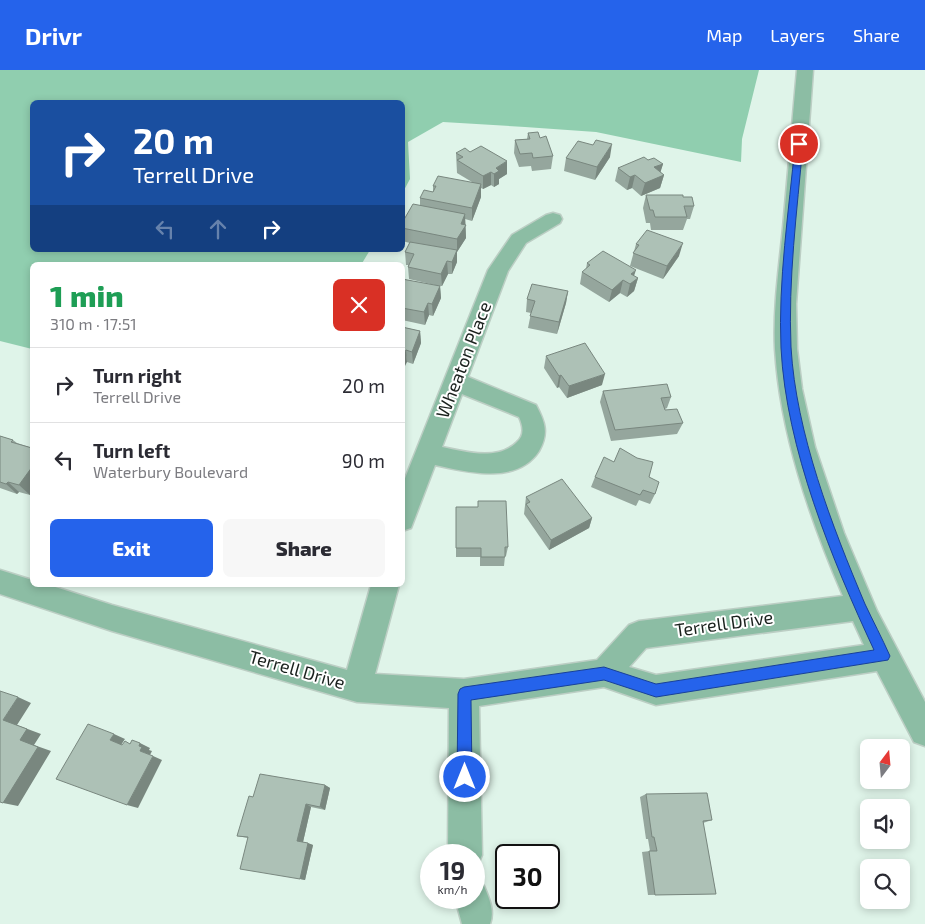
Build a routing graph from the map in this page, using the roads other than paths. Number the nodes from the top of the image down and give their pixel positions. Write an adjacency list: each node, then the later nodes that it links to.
1 (805, 70): 8 (street)
2 (553, 219): 3 (street, Wheaton Place)
3 (456, 382): 4 (street, Wheaton Place); 4 (street)
4 (428, 454): 5 (street, Wheaton Place)
5 (405, 512)
6 (0, 582): 11 (street, Terrell Drive)
7 (384, 587): 11 (street)
8 (860, 607): 9 (street); 10 (street, Terrell Drive)
9 (883, 656): 10 (street, Terrell Drive); 13 (street)
10 (604, 673): 12 (street, Terrell Drive)
11 (357, 687): 12 (street, Terrell Drive)
12 (464, 694): 14 (street)
13 (925, 731)
14 (465, 844)

